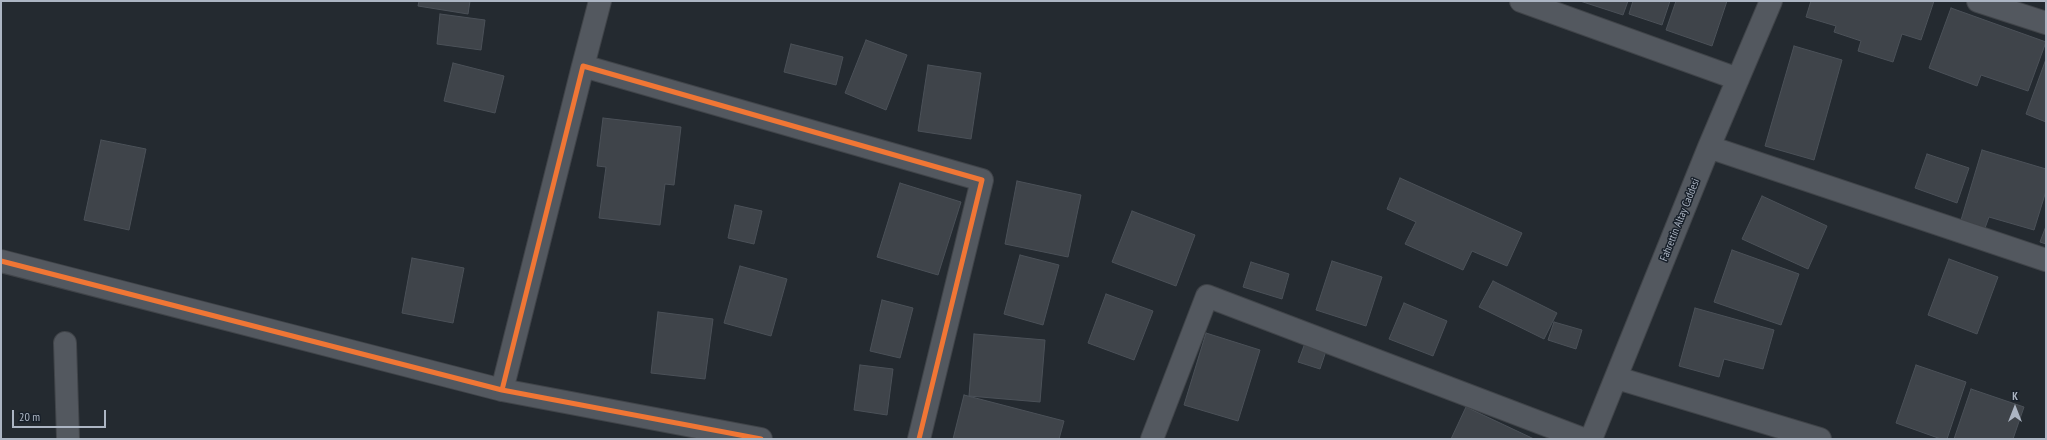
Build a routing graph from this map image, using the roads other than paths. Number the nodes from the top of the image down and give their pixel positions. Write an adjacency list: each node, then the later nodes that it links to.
1 (600, 1): 6 (street)
2 (1521, 1): 7 (street)
3 (1771, 1): 7 (street, Fahrettin Altay Caddesi)
4 (1978, 1): 5 (street)
5 (2046, 23)
6 (583, 66): 13 (street); 16 (street)
7 (1738, 79): 8 (street, Fahrettin Altay Caddesi)
8 (1710, 147): 9 (street); 12 (street, Fahrettin Altay Caddesi)
9 (2046, 260)
10 (1, 261): 13 (street)
11 (65, 343): 14 (street)
12 (1617, 378): 19 (street, Fahrettin Altay Caddesi); 20 (street)
13 (502, 390): 15 (street)
14 (68, 439)
15 (761, 439)
16 (919, 439)
17 (1152, 439): 18 (street)
18 (1583, 439)
19 (1591, 439)
20 (1820, 439)

